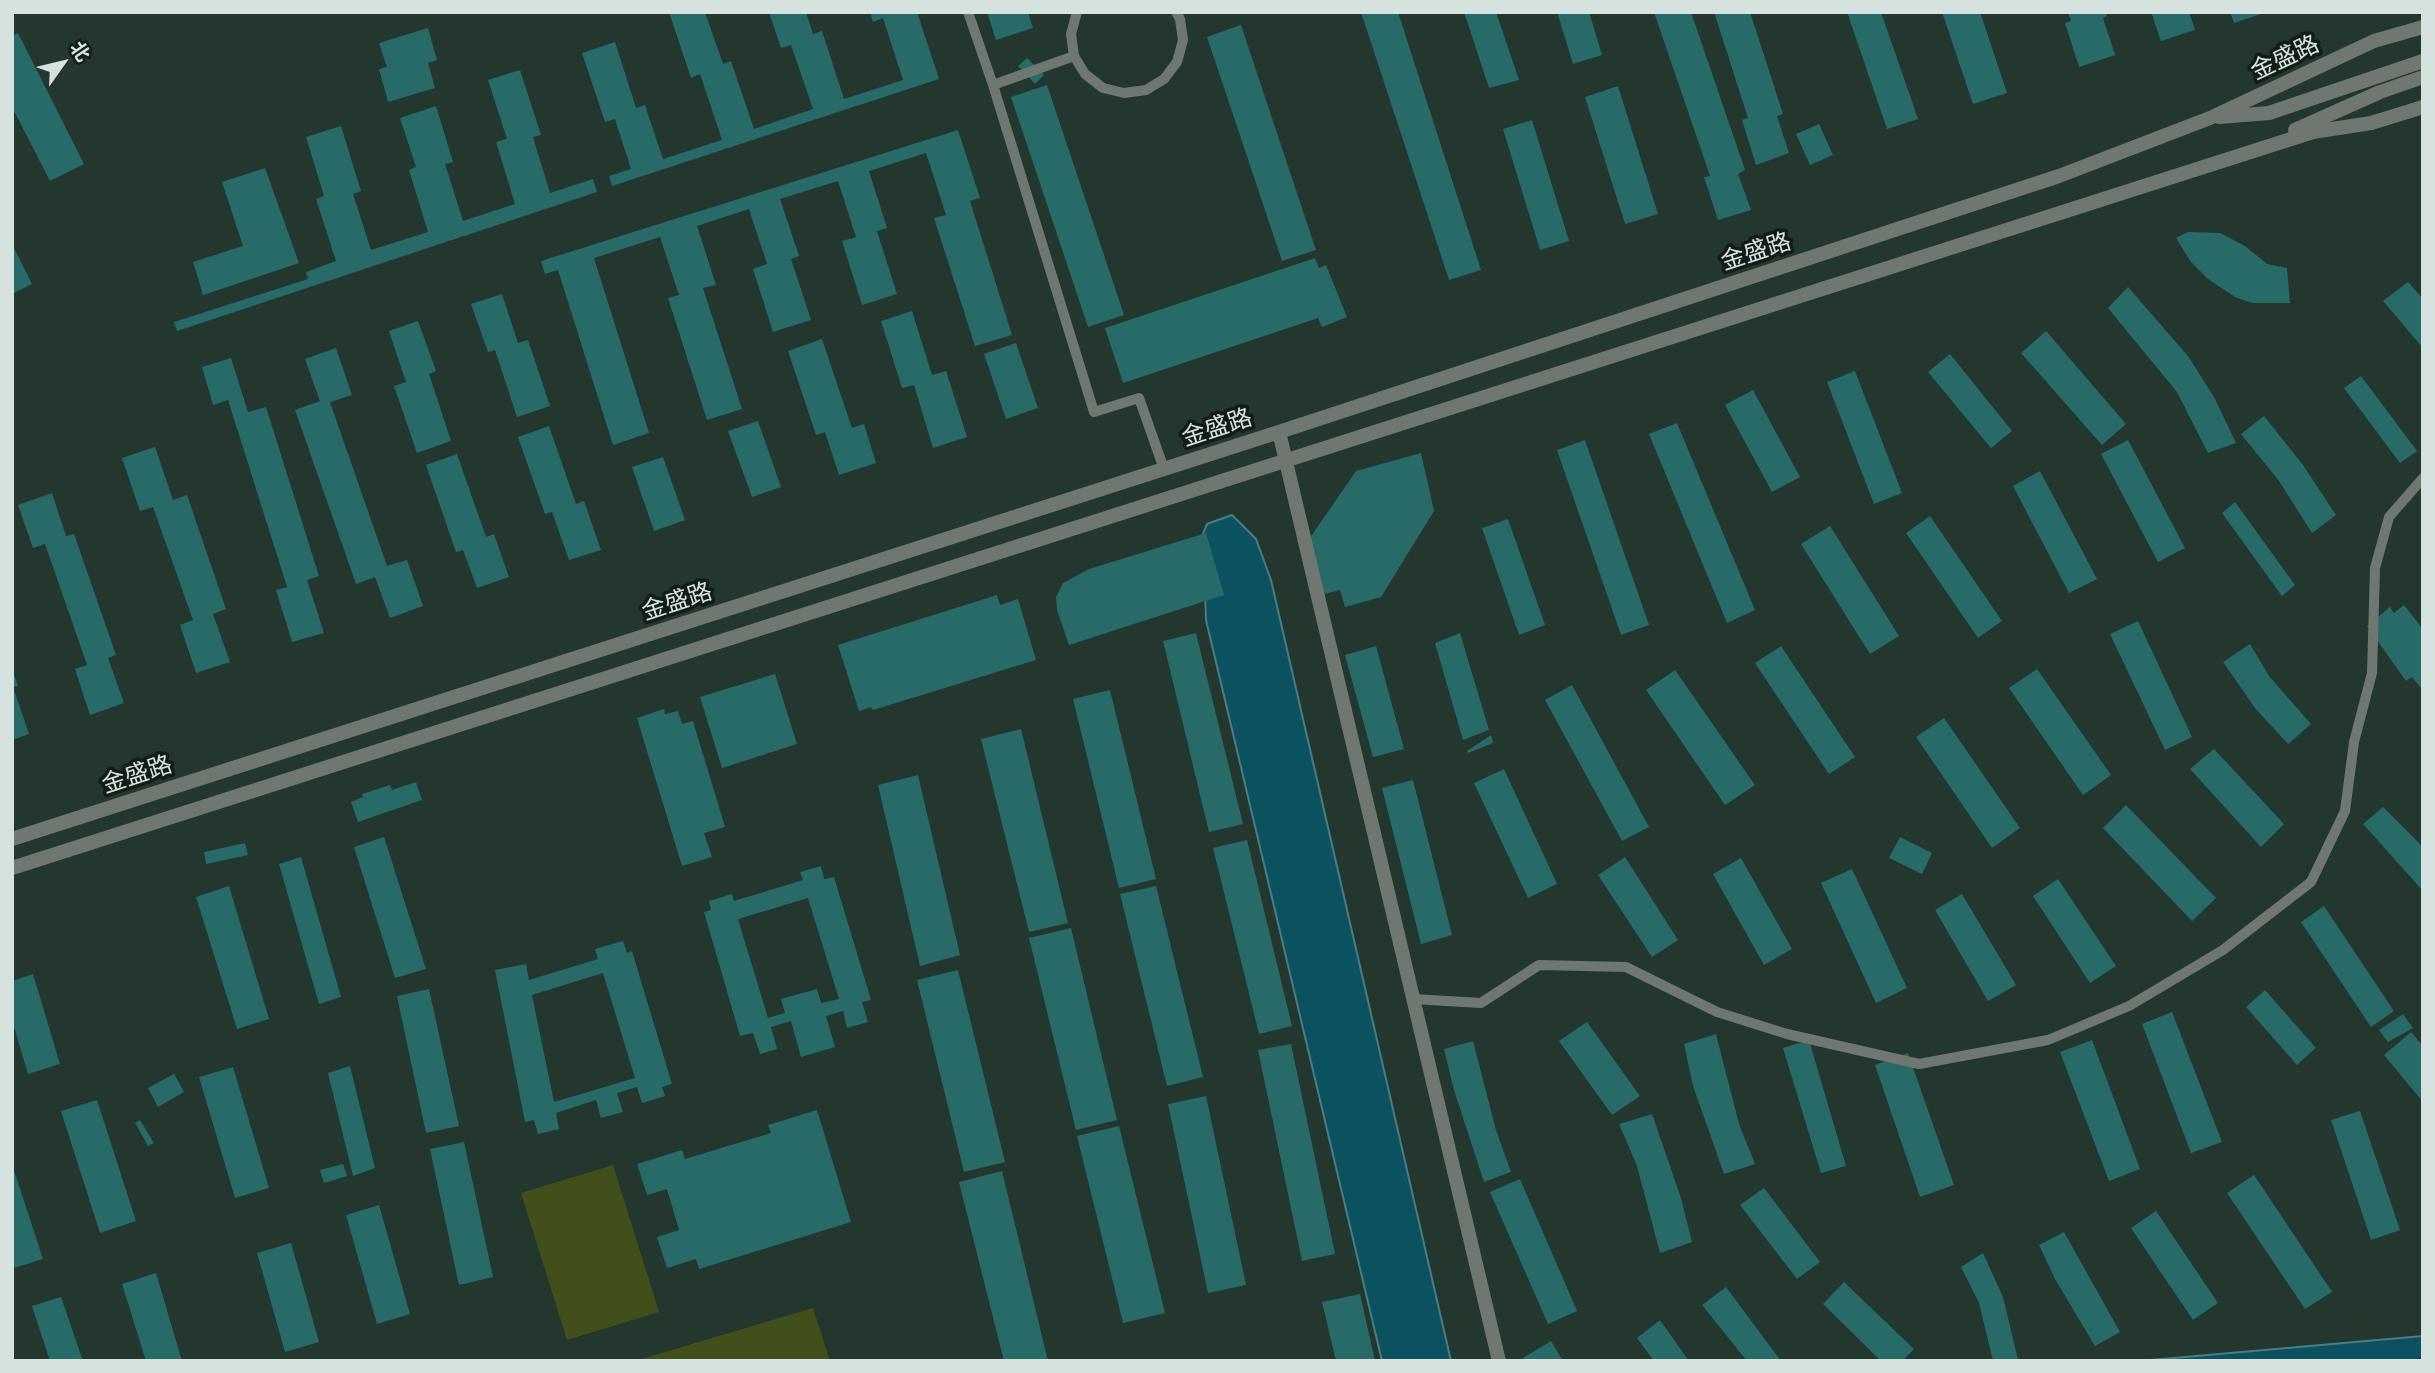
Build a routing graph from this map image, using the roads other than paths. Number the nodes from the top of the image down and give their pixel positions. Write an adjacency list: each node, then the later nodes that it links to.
1 (968, 12): 8 (lane)
2 (1077, 12): 5 (lane)
3 (1176, 12): 5 (lane)
4 (2423, 27): 10 (street, 金盛路)
5 (1074, 55): 8 (lane)
6 (2423, 61): 10 (street)
7 (2423, 77): 11 (street)
8 (993, 85): 14 (lane)
9 (2423, 107): 11 (street, 金盛路)
10 (2210, 118): 12 (street, 金盛路)
11 (2231, 159): 13 (street, 金盛路)
12 (1279, 432): 13 (street); 14 (street, 金盛路)
13 (1285, 461): 17 (street, 金盛路); 18 (street)
14 (1164, 469): 16 (street, 金盛路)
15 (2423, 478): 18 (lane)
16 (12, 839)
17 (12, 868)
18 (1413, 999): 19 (street)
19 (1499, 1361)

